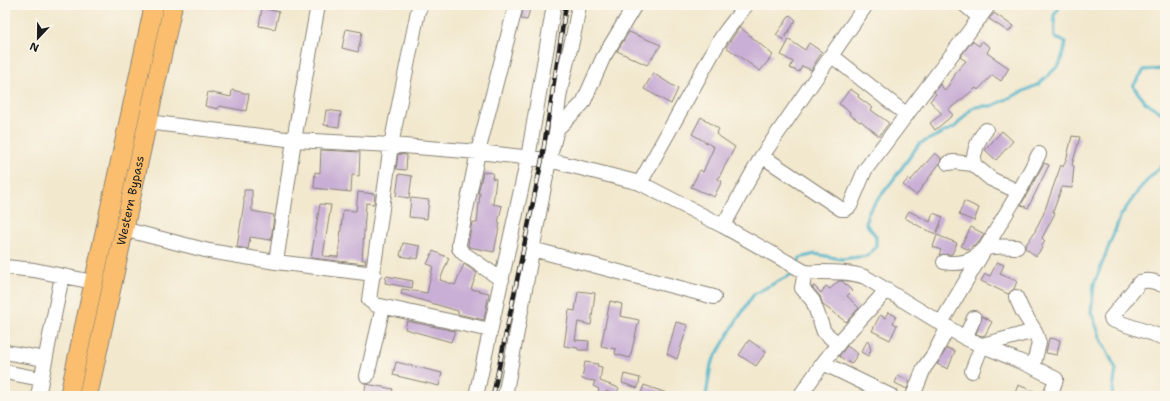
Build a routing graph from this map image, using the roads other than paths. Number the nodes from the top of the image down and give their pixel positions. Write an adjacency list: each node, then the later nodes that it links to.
1 (154, 5): 42 (main road, Western Bypass)
2 (173, 5): 16 (main road, Western Bypass)
3 (318, 5): 19 (street)
4 (421, 5): 20 (street)
5 (516, 5): 21 (street)
6 (554, 5): 24 (street)
7 (579, 5): 17 (street)
8 (634, 5): 17 (street)
9 (746, 5): 28 (street)
10 (866, 5): 14 (street)
11 (965, 5): 13 (street)
12 (989, 5): 13 (street)
13 (980, 18): 15 (street)
14 (831, 55): 15 (street); 23 (street)
15 (907, 115): 23 (street)
16 (147, 122): 19 (street); 31 (main road, Western Bypass)
17 (557, 129): 25 (street)
18 (986, 130): 27 (street)
19 (294, 140): 20 (street); 35 (street)
20 (391, 145): 21 (street); 39 (street)
21 (478, 152): 24 (street); 41 (street)
22 (1039, 154): 29 (street)
23 (762, 156): 30 (street)
24 (528, 158): 25 (street); 41 (street)
25 (549, 160): 28 (street); 33 (street)
26 (948, 163): 27 (street)
27 (973, 164): 29 (street)
28 (640, 183): 30 (street)
29 (1019, 192): 34 (street)
30 (723, 226): 38 (street)
31 (123, 229): 35 (street); 66 (main road, Western Bypass)
32 (1017, 247): 34 (street)
33 (532, 249): 45 (street); 68 (street)
34 (985, 249): 36 (street); 49 (street)
35 (276, 262): 39 (street)
36 (944, 262)
37 (5, 267): 40 (street)
38 (805, 272): 44 (street); 54 (street)
39 (374, 274): 47 (street)
40 (62, 276): 42 (street); 57 (street)
41 (502, 280): 50 (street)
42 (94, 282): 65 (main road, Western Bypass)
43 (1165, 286): 53 (street)
44 (887, 290): 49 (street); 54 (street)
45 (714, 297)
46 (1016, 297): 51 (street)
47 (383, 307): 50 (street); 62 (street)
48 (974, 318): 52 (street)
49 (944, 325): 52 (street); 71 (street)
50 (490, 330): 67 (street)
51 (1035, 331): 55 (street); 59 (street)
52 (965, 338): 55 (street)
53 (1165, 338)
54 (838, 344): 58 (street)
55 (982, 345): 59 (street); 60 (street)
56 (5, 352): 57 (street)
57 (45, 359): 63 (street)
58 (823, 362): 69 (street); 70 (street)
59 (1034, 367): 72 (street)
60 (972, 371)
61 (5, 372): 63 (street)
62 (367, 376)
63 (41, 379): 64 (street)
64 (38, 396)
65 (69, 396)
66 (88, 396)
67 (476, 396)
68 (505, 396)
69 (800, 396)
70 (891, 396)
71 (913, 396)
72 (1050, 396)

